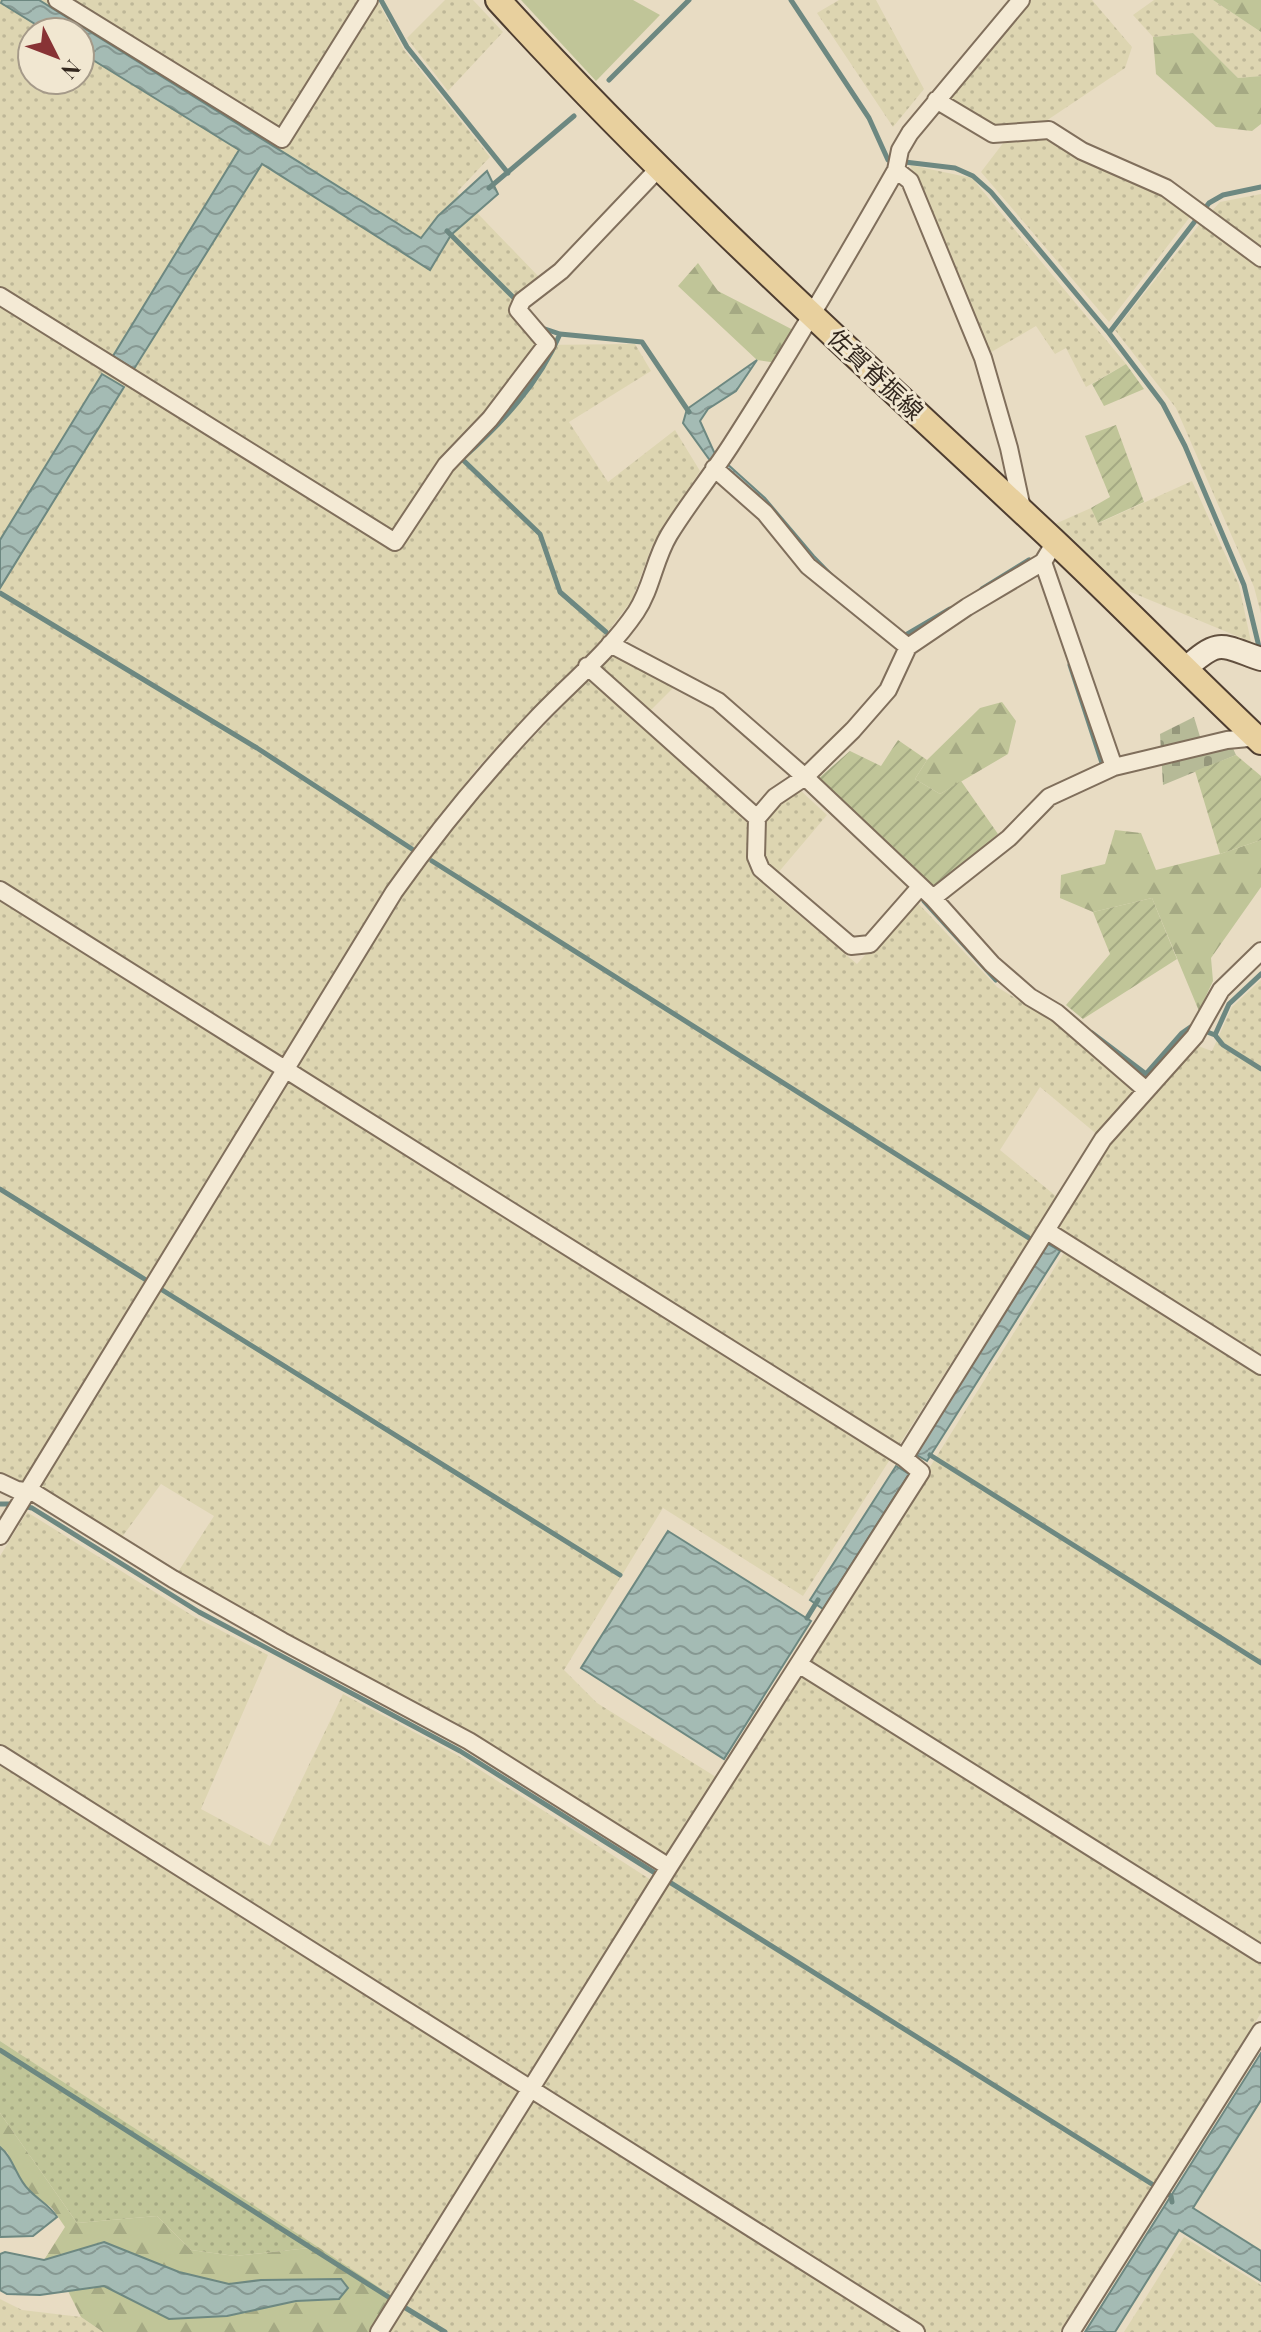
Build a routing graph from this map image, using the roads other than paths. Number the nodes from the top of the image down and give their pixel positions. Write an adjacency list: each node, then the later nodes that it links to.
1 (57, 0): 2 (street)
2 (369, 0)
3 (498, 0): 6 (main road, 佐賀脊振線)
4 (1021, 0): 5 (street)
5 (936, 100): 7 (street); 8 (street)
6 (658, 169): 9 (street); 10 (main road, 佐賀脊振線)
7 (896, 170): 10 (street); 12 (street)
8 (1261, 258)
9 (0, 296)
10 (812, 316): 11 (street); 12 (main road, 佐賀脊振線)
11 (714, 468): 14 (street); 15 (street)
12 (1023, 513): 13 (main road, 佐賀脊振線)
13 (1049, 552): 15 (street); 18 (main road, 佐賀脊振線); 20 (street)
14 (610, 644): 17 (street); 21 (street)
15 (908, 647): 21 (street)
16 (1257, 658): 18 (street)
17 (587, 666): 22 (street); 26 (street)
18 (1186, 668): 19 (main road, 佐賀脊振線)
19 (1259, 739): 20 (street)
20 (1114, 767): 24 (street)
21 (805, 777): 22 (street); 24 (street)
22 (757, 818): 24 (street)
23 (0, 890): 26 (street)
24 (926, 893): 27 (street)
25 (1261, 951): 27 (street)
26 (287, 1068): 30 (street); 32 (street)
27 (1146, 1090): 28 (street)
28 (1047, 1231): 29 (street); 30 (street)
29 (1261, 1366)
30 (909, 1462): 34 (street)
31 (0, 1482): 32 (street)
32 (21, 1501): 33 (street); 36 (street)
33 (0, 1536)
34 (800, 1665): 36 (street); 37 (street)
35 (0, 1754): 39 (street)
36 (669, 1867): 39 (street)
37 (1261, 1954)
38 (1261, 2031): 42 (street)
39 (531, 2090): 40 (street); 41 (street)
40 (379, 2332)
41 (916, 2332)
42 (1071, 2332)

